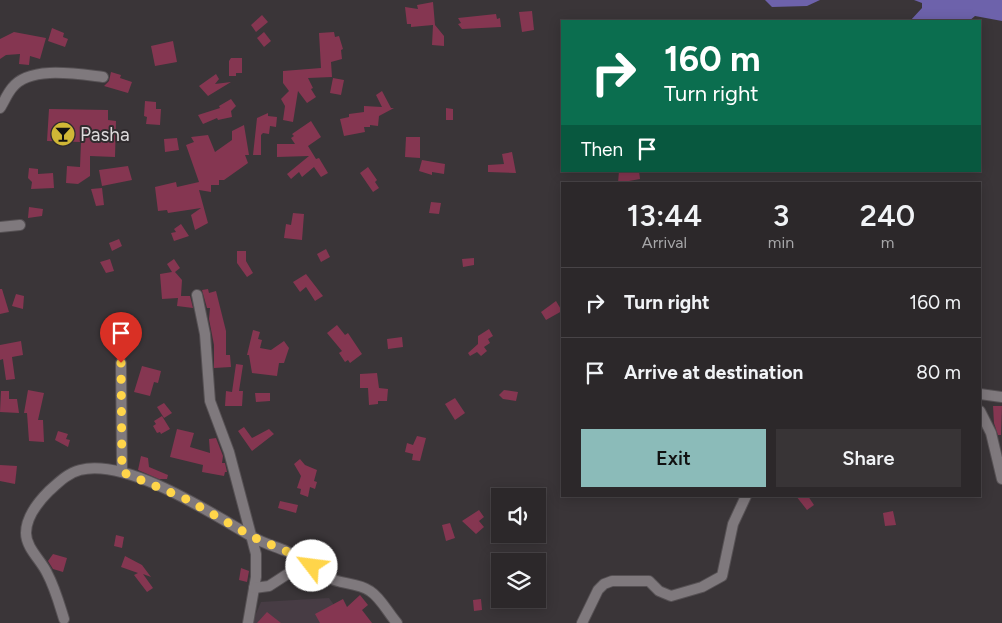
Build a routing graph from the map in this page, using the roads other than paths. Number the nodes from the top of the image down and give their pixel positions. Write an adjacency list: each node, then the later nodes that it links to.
1 (103, 77): 2 (street)
2 (0, 108)
3 (20, 225): 4 (street)
4 (0, 226)
5 (197, 295): 13 (street)
6 (121, 363): 10 (street)
7 (981, 394): 8 (street)
8 (1002, 397)
9 (981, 413): 11 (street)
10 (122, 472): 13 (street); 16 (street)
11 (1002, 479)
12 (746, 497): 19 (street)
13 (253, 537): 14 (street); 15 (street)
14 (312, 566): 15 (street); 18 (street)
15 (254, 588): 17 (street)
16 (64, 619)
17 (248, 623)
18 (397, 623)
19 (582, 623)

